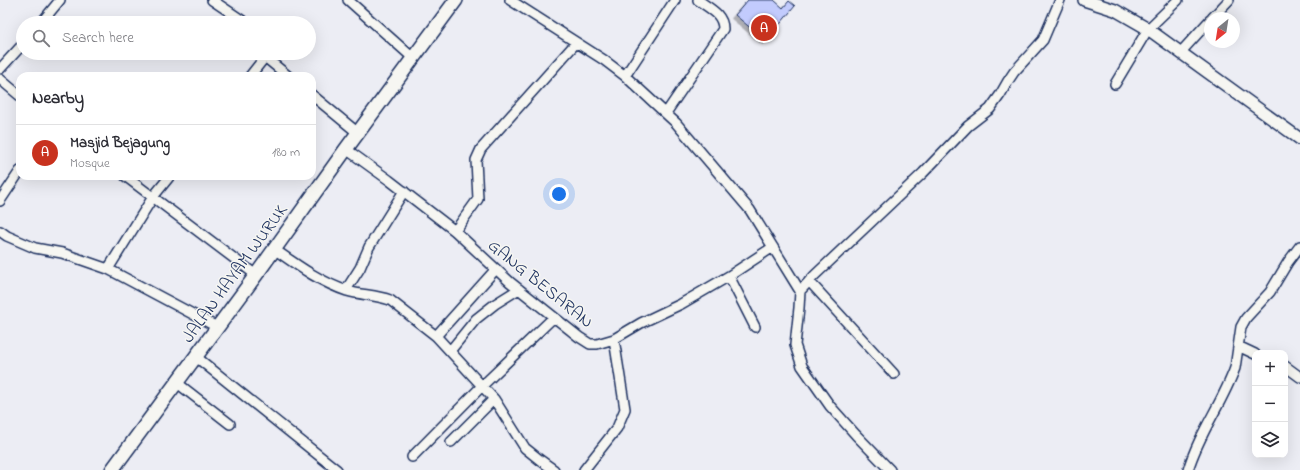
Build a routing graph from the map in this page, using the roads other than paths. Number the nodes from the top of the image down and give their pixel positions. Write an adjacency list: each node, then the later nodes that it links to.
1 (60, 0): 14 (street)
2 (348, 0): 21 (street)
3 (456, 0): 21 (main road, JALAN HAYAM WURUK)
4 (510, 0): 18 (street)
5 (675, 0): 27 (street)
6 (698, 0): 32 (street)
7 (1060, 0): 51 (street)
8 (1084, 0): 12 (street)
9 (1178, 0): 17 (street)
10 (1228, 0): 13 (street)
11 (216, 1): 15 (street)
12 (1101, 2): 17 (street)
13 (1217, 12)
14 (47, 16)
15 (236, 16)
16 (1204, 26): 20 (street)
17 (1148, 29): 20 (street); 29 (street)
18 (576, 43): 27 (street); 43 (street)
19 (16, 52): 24 (street)
20 (1180, 52): 34 (street)
21 (413, 58): 33 (main road, JALAN HAYAM WURUK)
22 (263, 60): 25 (street)
23 (272, 60): 26 (street)
24 (0, 69)
25 (253, 72)
26 (284, 72)
27 (625, 76): 32 (street)
28 (0, 79): 30 (street)
29 (1115, 84)
30 (16, 93)
31 (316, 98): 33 (street)
32 (666, 113): 45 (street)
33 (358, 133): 35 (main road, JALAN HAYAM WURUK)
34 (1300, 139)
35 (346, 149): 39 (street, GANG BESARAN); 46 (main road, JALAN HAYAM WURUK)
36 (16, 177): 41 (street)
37 (130, 180): 40 (street)
38 (167, 180): 40 (street)
39 (404, 192): 43 (street, GANG BESARAN); 53 (street)
40 (153, 197): 47 (street); 49 (street)
41 (0, 201)
42 (0, 231): 47 (street)
43 (455, 231): 48 (street, GANG BESARAN)
44 (1300, 246): 60 (street)
45 (773, 247): 50 (street, GANG BESARAN); 54 (street)
46 (274, 249): 49 (main road, JALAN HAYAM WURUK); 53 (street)
47 (108, 269): 56 (street)
48 (496, 269): 52 (street, GANG BESARAN); 58 (street)
49 (256, 275): 56 (main road, JALAN HAYAM WURUK)
50 (729, 276): 57 (street); 59 (street, GANG BESARAN)
51 (809, 281): 54 (street); 65 (street)
52 (519, 289): 55 (street, GANG BESARAN); 61 (street)
53 (346, 290): 58 (street)
54 (800, 291): 77 (street)
55 (554, 317): 59 (street, GANG BESARAN); 68 (street)
56 (217, 326): 63 (main road, JALAN HAYAM WURUK)
57 (755, 327)
58 (436, 336): 61 (street)
59 (614, 339): 76 (street)
60 (1238, 346): 62 (street); 78 (street)
61 (450, 351): 68 (street)
62 (1252, 353)
63 (195, 356): 67 (main road, JALAN HAYAM WURUK); 75 (street)
64 (1288, 368): 66 (street)
65 (894, 374)
66 (1300, 377)
67 (176, 382): 70 (street); 74 (main road, JALAN HAYAM WURUK)
68 (482, 386): 69 (street); 72 (street)
69 (494, 399): 71 (street); 73 (street)
70 (230, 424)
71 (452, 442)
72 (412, 457)
73 (549, 469)
74 (112, 470)
75 (337, 470)
76 (584, 470)
77 (890, 470)
78 (1188, 470)

